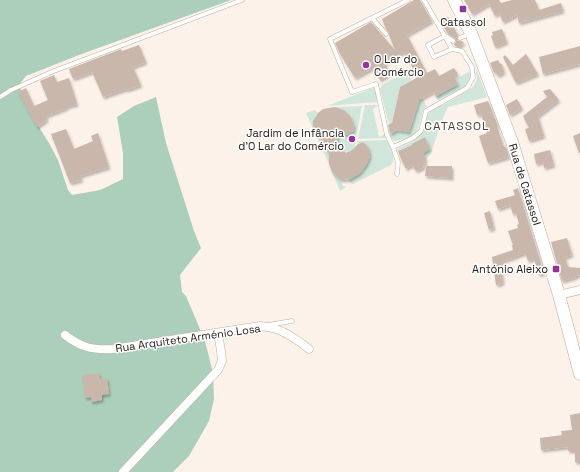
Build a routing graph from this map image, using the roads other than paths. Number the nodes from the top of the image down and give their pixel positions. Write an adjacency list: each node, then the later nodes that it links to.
1 (242, 0): 12 (lane)
2 (408, 0): 5 (lane)
3 (424, 0): 8 (lane)
4 (454, 0): 6 (main road, Rua de Catassol)
5 (372, 18): 7 (lane); 13 (lane)
6 (471, 33): 9 (lane); 16 (main road, Rua de Catassol)
7 (386, 34)
8 (445, 36): 10 (lane); 11 (lane); 11 (lane)
9 (460, 38)
10 (452, 41)
11 (452, 49): 13 (lane)
12 (0, 97)
13 (393, 146): 14 (lane)
14 (397, 174)
15 (580, 290): 16 (street)
16 (559, 295): 22 (main road, Rua de Catassol)
17 (292, 321): 18 (lane)
18 (260, 326): 19 (street, Rua Arquiteto Arménio Losa); 21 (street, Rua Arquiteto Arménio Losa)
19 (218, 333): 20 (street, Rua Arquiteto Arménio Losa); 23 (street)
20 (65, 335)
21 (308, 349)
22 (580, 374)
23 (123, 472)

